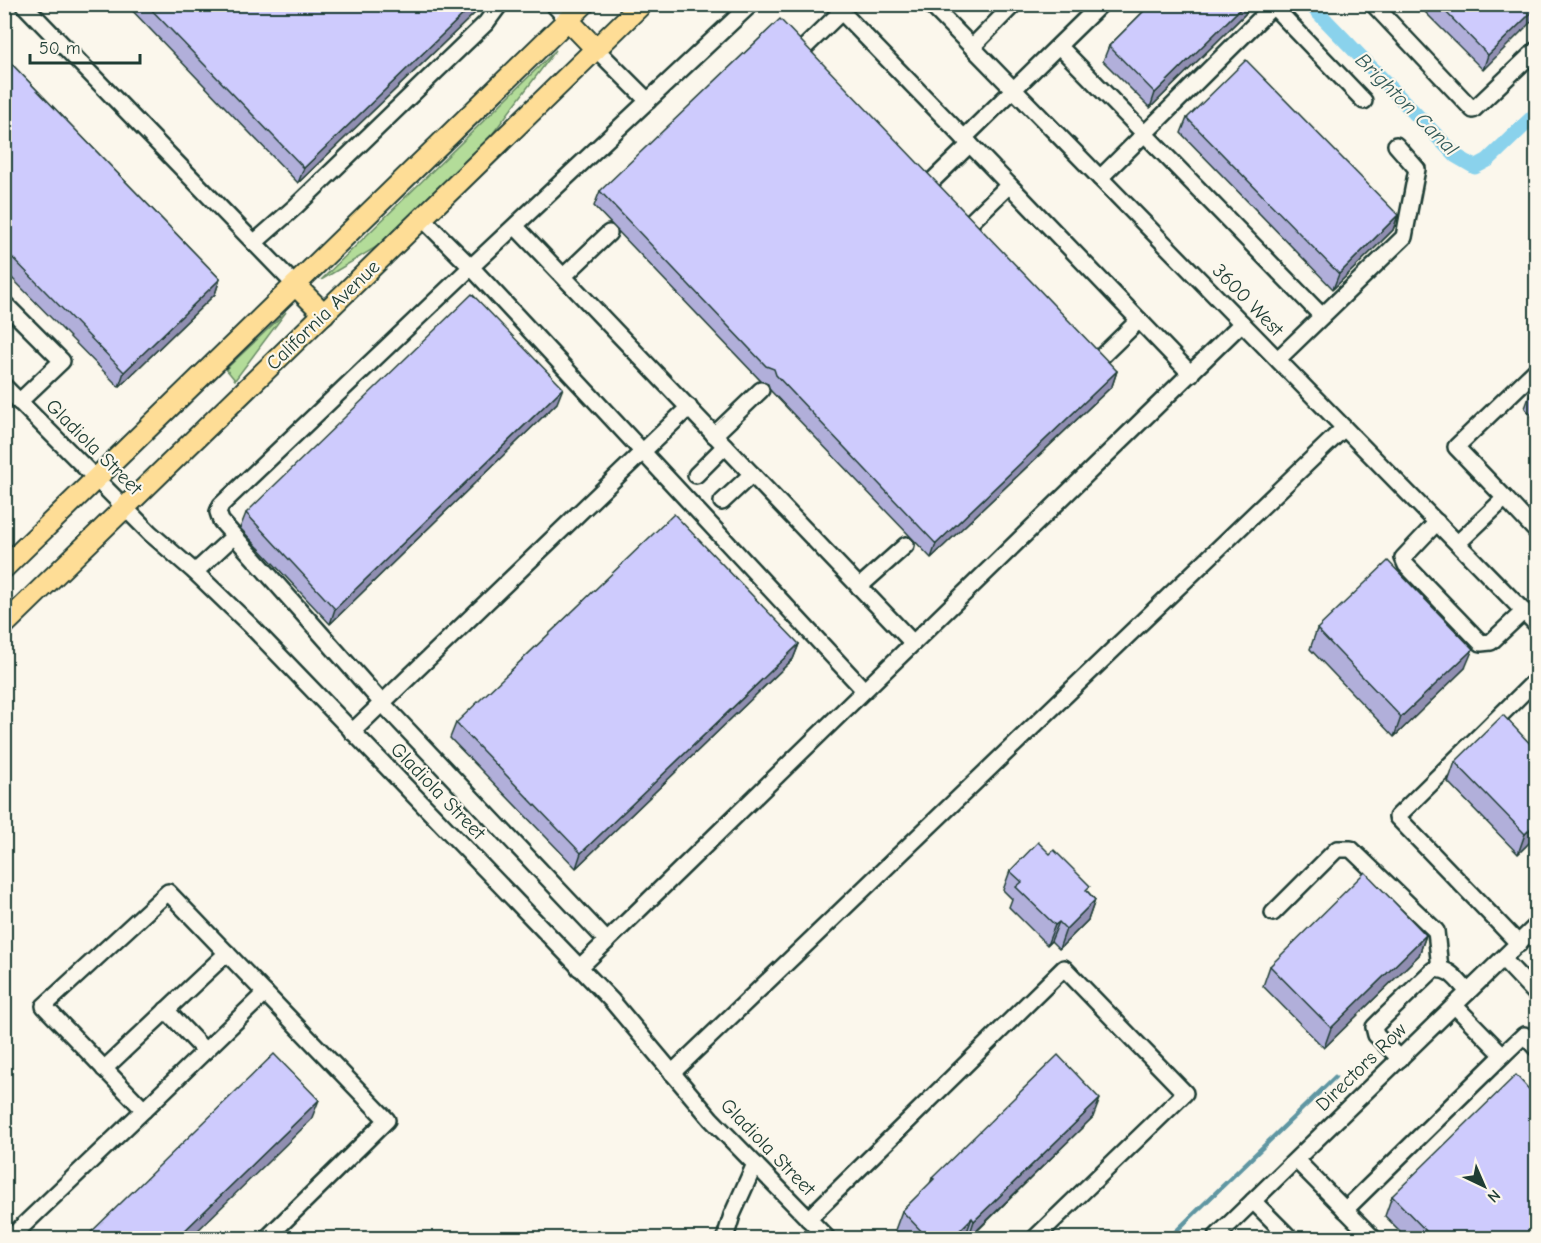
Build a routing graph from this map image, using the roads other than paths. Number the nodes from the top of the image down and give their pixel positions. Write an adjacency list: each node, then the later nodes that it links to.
1 (23, 4): 31 (street)
2 (500, 4): 31 (street)
3 (553, 4): 12 (street)
4 (584, 4): 12 (main road, California Avenue)
5 (642, 4): 16 (main road, California Avenue)
6 (751, 4): 19 (street)
7 (930, 4): 15 (street, 3600 West)
8 (1014, 4): 15 (street)
9 (1101, 4): 13 (street)
10 (1373, 4): 17 (street)
11 (837, 8): 14 (street); 22 (street)
12 (568, 20): 16 (main road); 34 (main road, California Avenue)
13 (1059, 46): 18 (street); 21 (street)
14 (805, 47)
15 (972, 47): 18 (street, 3600 West)
16 (596, 49): 19 (street); 27 (main road, California Avenue)
17 (1536, 50)
18 (1014, 90): 22 (street); 24 (street, 3600 West)
19 (648, 101): 29 (street)
20 (1364, 101): 21 (street)
21 (1143, 135): 24 (street); 37 (street)
22 (967, 141): 25 (street); 26 (street)
23 (1396, 145): 37 (street)
24 (1100, 178): 39 (street, 3600 West)
25 (932, 181)
26 (1010, 185): 28 (street); 38 (street)
27 (422, 218): 32 (street); 36 (main road, California Avenue)
28 (972, 221)
29 (516, 227): 32 (street); 33 (street)
30 (609, 233): 33 (street)
31 (254, 243): 34 (street)
32 (471, 267): 50 (street); 59 (street)
33 (564, 276): 47 (street)
34 (295, 285): 36 (main road); 53 (main road, California Avenue)
35 (4, 303): 46 (street)
36 (324, 315): 56 (main road, California Avenue)
37 (1323, 316): 41 (street)
38 (1139, 320): 40 (street); 43 (street)
39 (1242, 323): 41 (street, 3600 West); 43 (street)
40 (1102, 356)
41 (1278, 359): 48 (street, 3600 West)
42 (1536, 370): 54 (street)
43 (1191, 374): 68 (street)
44 (4, 386): 46 (street, Gladiola Street)
45 (761, 390): 49 (street)
46 (19, 402): 53 (street, Gladiola Street)
47 (689, 407): 49 (street); 50 (street)
48 (1344, 428): 57 (street, 3600 West); 91 (street)
49 (720, 440): 51 (street); 52 (street)
50 (643, 452): 70 (street); 71 (street)
51 (752, 474): 55 (street); 64 (street)
52 (696, 475)
53 (97, 479): 56 (street, Gladiola Street); 62 (main road, California Avenue)
54 (1504, 498): 58 (street); 60 (street)
55 (722, 502)
56 (125, 507): 63 (street, Gladiola Street); 67 (main road, California Avenue)
57 (1437, 522): 60 (street, 3600 West); 65 (street)
58 (1536, 531)
59 (234, 536): 63 (street); 71 (street)
60 (1458, 543): 65 (street, 3600 West)
61 (906, 545): 64 (street)
62 (4, 568)
63 (195, 572): 72 (street, Gladiola Street)
64 (859, 587): 68 (street)
65 (1524, 611): 66 (street, 3600 West)
66 (1536, 624)
67 (4, 625)
68 (913, 643): 70 (street)
69 (1536, 680): 76 (street)
70 (864, 690): 75 (street)
71 (383, 704): 72 (street); 75 (street)
72 (352, 732): 79 (street, Gladiola Street)
73 (1273, 913): 80 (street)
74 (1536, 926): 76 (street, Directors Row)
75 (607, 941): 79 (street)
76 (1518, 944): 78 (street, Directors Row)
77 (227, 952): 82 (street); 85 (street); 90 (street)
78 (1503, 959): 81 (street, Directors Row); 83 (street)
79 (579, 968): 91 (street, Gladiola Street)
80 (1440, 968): 81 (street); 89 (street)
81 (1468, 992): 84 (street, Directors Row)
82 (265, 993): 87 (street); 99 (street)
83 (1536, 994)
84 (1455, 1006): 88 (street); 89 (street, Directors Row)
85 (166, 1010): 87 (street); 90 (street)
86 (1536, 1048): 88 (street)
87 (205, 1051): 92 (street)
88 (1503, 1055): 96 (street)
89 (1400, 1059): 93 (street, Directors Row)
90 (105, 1069): 92 (street)
91 (672, 1073): 94 (street, Gladiola Street)
92 (144, 1110): 98 (street)
93 (1296, 1160): 95 (street, Directors Row); 96 (street)
94 (755, 1164): 97 (street, Gladiola Street); 100 (street)
95 (1253, 1201): 103 (street, Directors Row); 104 (street)
96 (1345, 1210): 105 (street)
97 (808, 1219): 101 (street, Gladiola Street); 102 (street)
98 (10, 1239)
99 (267, 1239)
100 (725, 1239)
101 (827, 1239)
102 (1035, 1239)
103 (1215, 1239)
104 (1290, 1239)
105 (1374, 1239)

